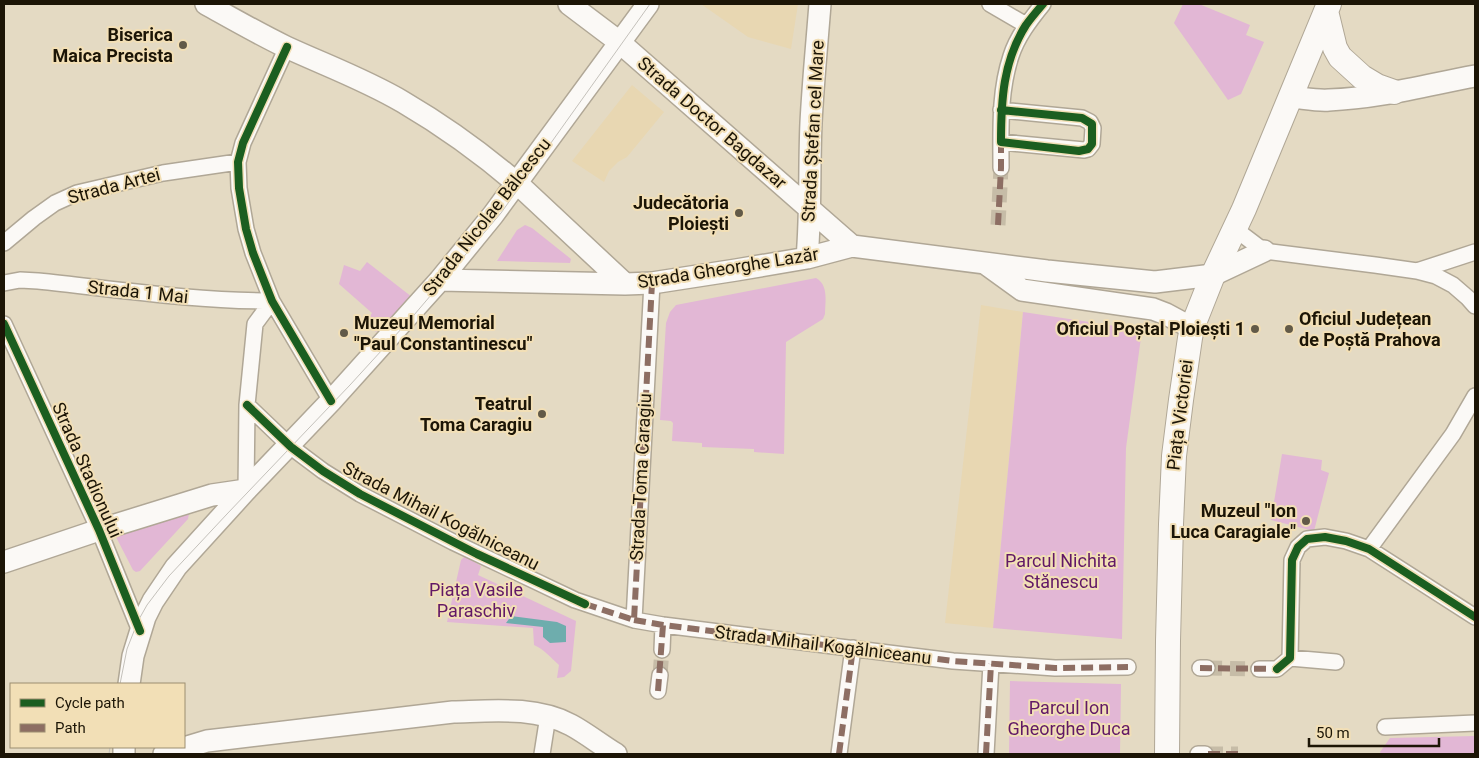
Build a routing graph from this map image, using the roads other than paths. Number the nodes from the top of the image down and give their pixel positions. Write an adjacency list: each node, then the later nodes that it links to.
1 (206, 4): 10 (main road)
2 (569, 4): 9 (main road, Strada Doctor Bagdazar)
3 (648, 4): 9 (main road, Strada Nicolae Bălcescu)
4 (820, 4): 19 (main road, Strada Ștefan cel Mare)
5 (990, 4): 8 (street)
6 (1043, 4): 8 (street)
7 (1328, 7): 12 (main road); 13 (main road, Piața Victoriei)
8 (1026, 25): 14 (street)
9 (620, 43): 18 (main road, Strada Nicolae Bălcescu); 19 (main road, Strada Doctor Bagdazar)
10 (287, 47): 16 (street); 18 (main road)
11 (1475, 76): 12 (main road)
12 (1394, 92): 13 (main road)
13 (1291, 97): 20 (main road, Piața Victoriei)
14 (1001, 110): 15 (street); 15 (street)
15 (1001, 142): 17 (street)
16 (238, 162): 21 (street, Strada Artei); 33 (street)
17 (1001, 168)
18 (517, 184): 29 (main road, Strada Nicolae Bălcescu); 32 (main road)
19 (809, 208): 22 (main road, Strada Doctor Bagdazar); 25 (main road, Strada Ștefan cel Mare)
20 (1235, 229): 23 (street); 28 (main road, Piața Victoriei)
21 (4, 243)
22 (852, 246): 25 (main road, Strada Gheorghe Lazăr); 26 (main road, Strada Gheorghe Lazăr)
23 (1264, 250): 27 (street); 28 (main road, Strada Gheorghe Lazăr)
24 (1475, 252): 27 (street)
25 (807, 258): 31 (main road, Strada Gheorghe Lazăr)
26 (984, 263): 28 (main road, Strada Gheorghe Lazăr); 36 (main road, Strada Gheorghe Lazăr)
27 (1416, 271): 34 (street)
28 (1213, 275): 36 (main road, Piața Victoriei)
29 (440, 280): 32 (main road, Strada Gheorghe Lazăr); 38 (main road, Strada Nicolae Bălcescu)
30 (4, 283): 33 (street, Strada 1 Mai)
31 (652, 283): 32 (main road, Strada Gheorghe Lazăr); 46 (street, Strada Toma Caragiu)
32 (625, 284)
33 (272, 301): 38 (street); 39 (street)
34 (1475, 306)
35 (4, 324): 42 (street, Strada Stadionului)
36 (1192, 328): 72 (main road, Piața Victoriei)
37 (1475, 396): 43 (street)
38 (331, 402): 40 (main road, Strada Nicolae Bălcescu)
39 (247, 405): 40 (street, Strada Mihail Kogălniceanu); 41 (street)
40 (290, 445): 41 (main road, Strada Nicolae Bălcescu); 46 (street, Strada Mihail Kogălniceanu)
41 (246, 490): 42 (main road); 48 (main road, Strada Nicolae Bălcescu)
42 (99, 530): 44 (main road); 48 (street, Strada Stadionului)
43 (1369, 549): 45 (street); 51 (street)
44 (4, 562)
45 (1475, 617)
46 (634, 620): 47 (street, Strada Mihail Kogălniceanu)
47 (663, 625): 49 (street, Strada Mihail Kogălniceanu); 50 (street)
48 (140, 631): 57 (main road, Strada Nicolae Bălcescu)
49 (852, 648): 53 (street, Strada Mihail Kogălniceanu); 70 (street)
50 (662, 650)
51 (1290, 658): 52 (street); 55 (street)
52 (1336, 662)
53 (992, 664): 54 (street, Strada Mihail Kogălniceanu); 71 (street)
54 (1128, 667)
55 (1259, 669)
56 (660, 675): 58 (street)
57 (129, 683)
58 (658, 691)
59 (548, 716): 63 (main road); 68 (street); 69 (main road)
60 (1475, 723): 61 (street)
61 (1385, 727)
62 (185, 734): 63 (main road)
63 (207, 741): 65 (main road); 67 (main road)
64 (184, 748): 66 (main road)
65 (185, 748)
66 (164, 754)
67 (190, 754)
68 (542, 754)
69 (616, 754)
70 (839, 754)
71 (986, 754)
72 (1168, 754)
73 (1198, 754): 74 (street)
74 (1205, 754)

